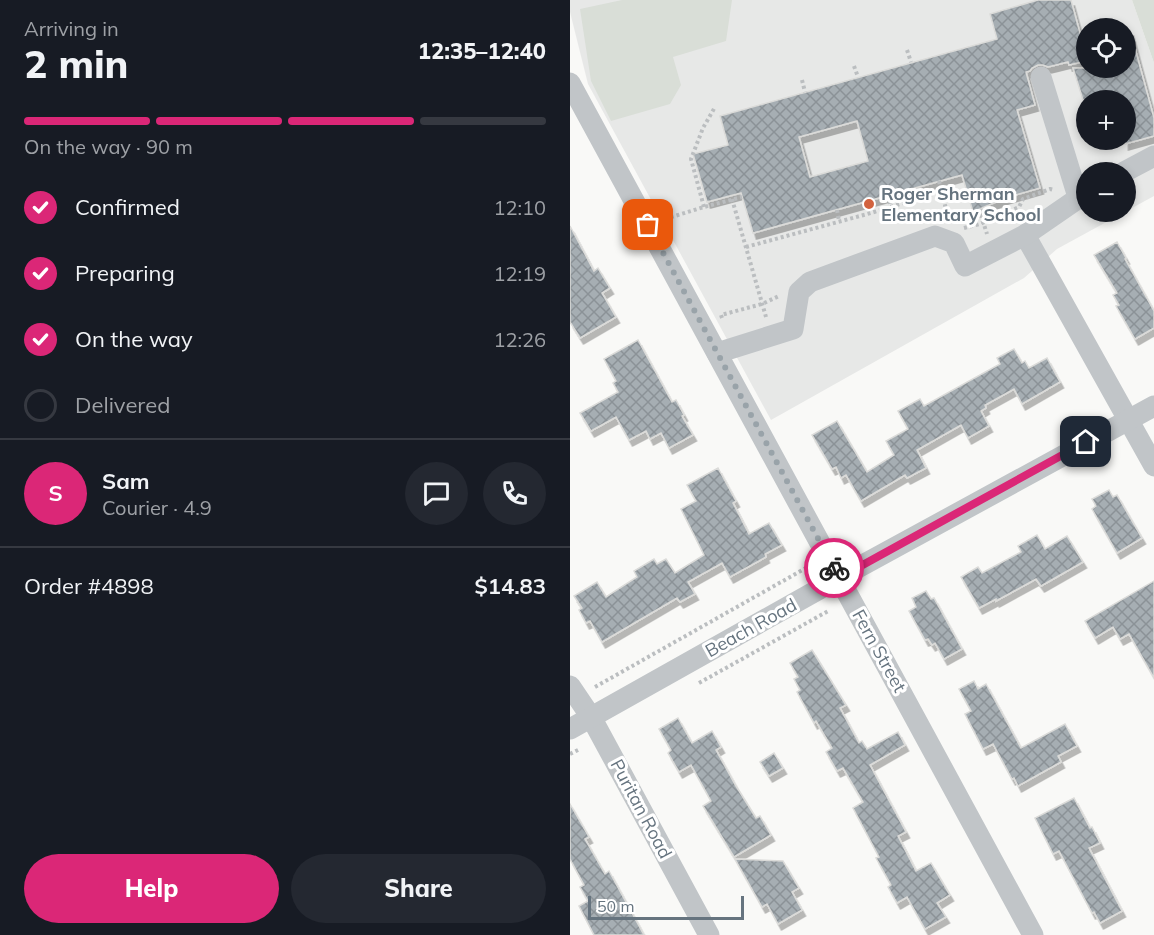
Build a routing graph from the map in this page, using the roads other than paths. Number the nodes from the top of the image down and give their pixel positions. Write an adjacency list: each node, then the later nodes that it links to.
1 (1041, 77): 5 (street)
2 (570, 83): 8 (street, Fern Street)
3 (1154, 156): 4 (street)
4 (1136, 166)
5 (1076, 182)
6 (1076, 193): 7 (street)
7 (1025, 235): 8 (street); 10 (street)
8 (726, 350): 12 (street, Fern Street)
9 (1154, 406): 10 (street, Beach Road)
10 (1128, 419): 11 (street); 12 (street, Beach Road)
11 (1154, 466)
12 (839, 578): 14 (street, Beach Road); 17 (street, Fern Street)
13 (574, 691): 14 (street, Puritan Road)
14 (591, 717): 15 (street, Beach Road); 16 (street, Puritan Road)
15 (570, 729)
16 (709, 935)
17 (1033, 935)

